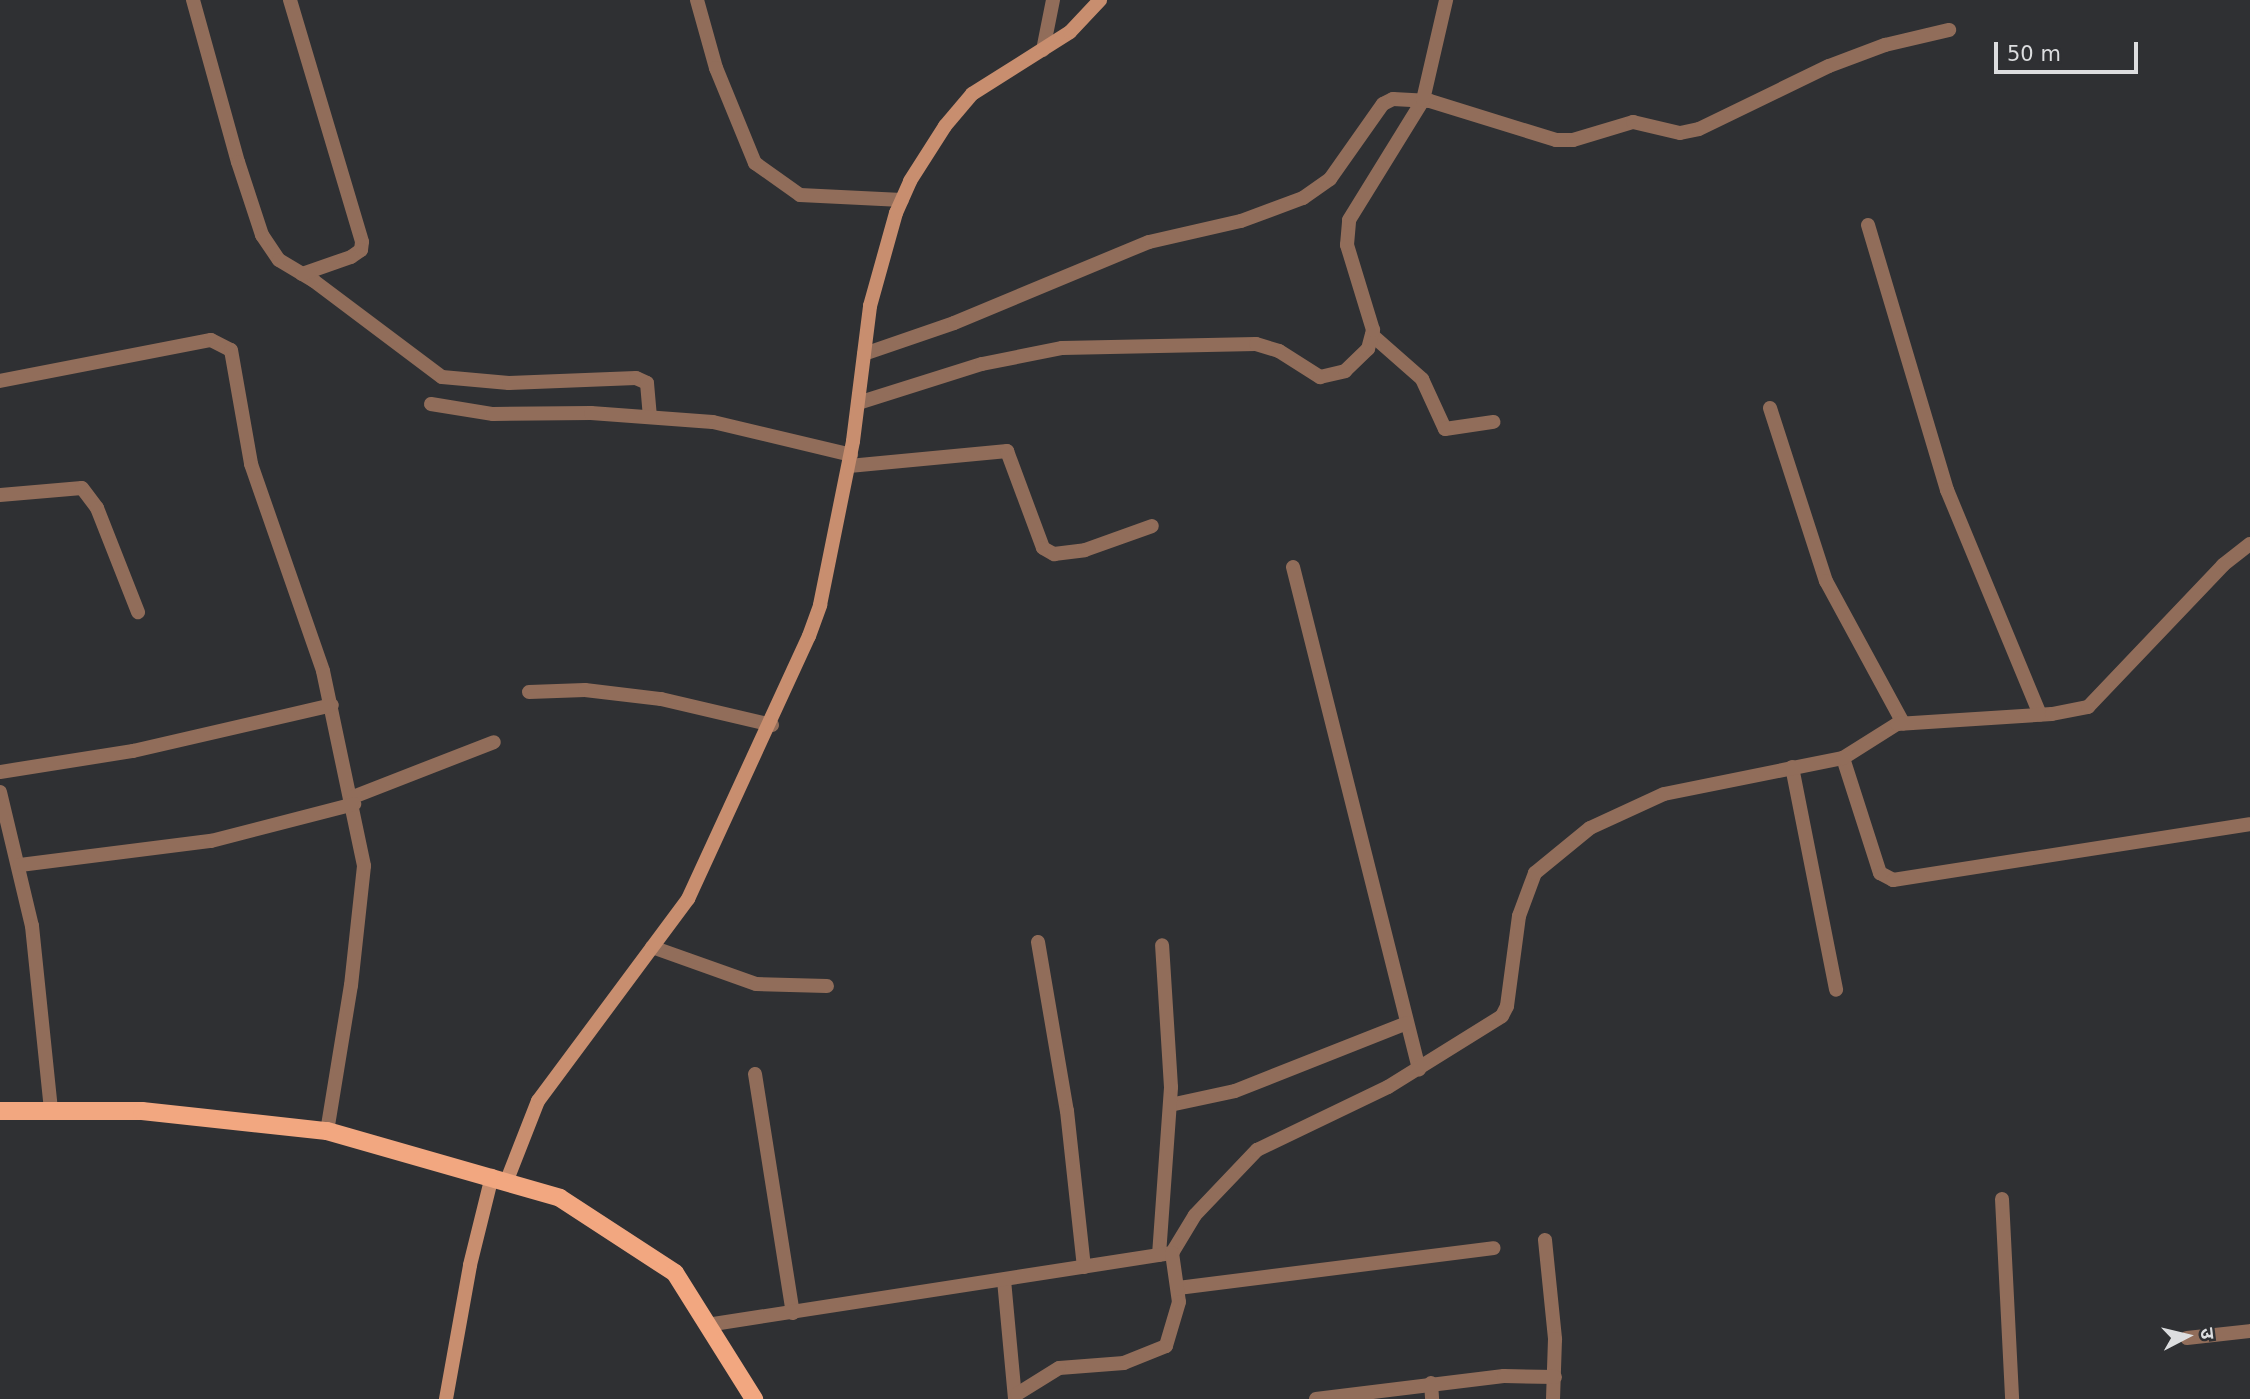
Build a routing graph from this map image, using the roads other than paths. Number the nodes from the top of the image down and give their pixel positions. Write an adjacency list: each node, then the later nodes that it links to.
1 (193, 0): 12 (street)
2 (290, 0): 12 (street)
3 (697, 0): 10 (street)
4 (1053, 0): 8 (street)
5 (1100, 0): 8 (street)
6 (1446, 0): 9 (street)
7 (1949, 30): 9 (street)
8 (1043, 50): 10 (street)
9 (1411, 99): 13 (street); 14 (street)
10 (902, 200): 14 (street)
11 (1868, 225): 29 (street)
12 (302, 274): 19 (street)
13 (1372, 335): 16 (street); 20 (street)
14 (864, 354): 16 (street)
15 (0, 381): 28 (street)
16 (858, 403): 21 (street)
17 (431, 404): 19 (street)
18 (1770, 408): 30 (street)
19 (650, 417): 21 (street)
20 (1493, 422)
21 (850, 460): 23 (street); 31 (street)
22 (0, 495): 26 (street)
23 (1152, 526)
24 (2250, 544): 29 (street)
25 (1293, 567): 45 (street)
26 (138, 612)
27 (529, 692): 31 (street)
28 (332, 705): 35 (street); 37 (street)
29 (2039, 715): 30 (street)
30 (1903, 723): 33 (street)
31 (772, 725): 42 (street)
32 (494, 742): 37 (street)
33 (1843, 758): 34 (street); 38 (street)
34 (1792, 767): 44 (street); 46 (street)
35 (0, 772)
36 (0, 792): 39 (street)
37 (353, 801): 39 (street); 51 (street)
38 (2250, 824)
39 (20, 864): 49 (street)
40 (1038, 942): 57 (street)
41 (1162, 945): 48 (street)
42 (652, 947): 43 (street); 52 (street)
43 (827, 986)
44 (1836, 990)
45 (1408, 1023): 46 (street); 48 (street)
46 (1419, 1069): 56 (street)
47 (755, 1074): 60 (street)
48 (1170, 1105): 56 (street)
49 (51, 1110): 50 (main road); 51 (main road)
50 (0, 1111)
51 (327, 1131): 52 (main road)
52 (500, 1178): 61 (main road); 67 (street)
53 (2003, 1199): 72 (street)
54 (1545, 1240): 64 (street)
55 (1493, 1248): 59 (street)
56 (1165, 1254): 57 (street); 59 (street)
57 (1084, 1267): 58 (street)
58 (1004, 1280): 60 (street); 66 (street)
59 (1178, 1288): 66 (street)
60 (793, 1313): 61 (street)
61 (707, 1325): 68 (main road)
62 (2250, 1331): 63 (street)
63 (2187, 1338)
64 (1555, 1377): 65 (street); 71 (street)
65 (1431, 1382): 69 (street); 70 (street)
66 (1016, 1396)
67 (446, 1399)
68 (754, 1399)
69 (1316, 1399)
70 (1432, 1399)
71 (1553, 1399)
72 (2012, 1399)

